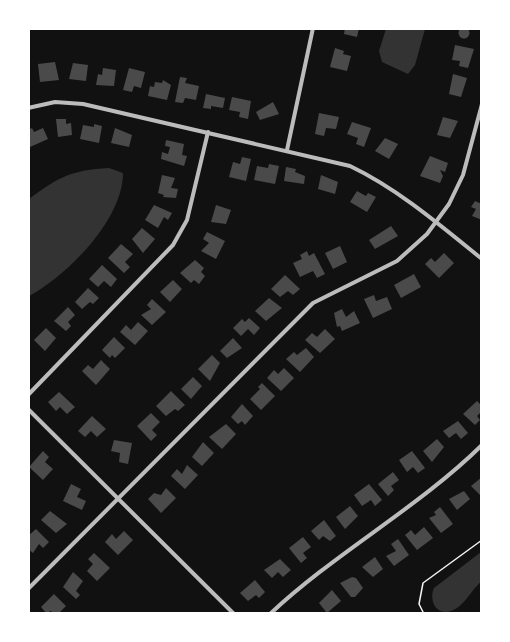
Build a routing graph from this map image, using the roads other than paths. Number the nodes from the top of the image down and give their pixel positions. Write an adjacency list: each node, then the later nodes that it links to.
1 (313, 28): 5 (street)
2 (482, 104): 6 (street)
3 (28, 108): 4 (street)
4 (208, 132): 5 (street); 8 (street)
5 (287, 150): 6 (street)
6 (437, 222): 7 (street); 11 (street)
7 (482, 259)
8 (28, 395)
9 (28, 409): 11 (street)
10 (482, 445): 14 (street)
11 (119, 499): 12 (street); 13 (street)
12 (28, 589)
13 (234, 614)
14 (270, 614)

